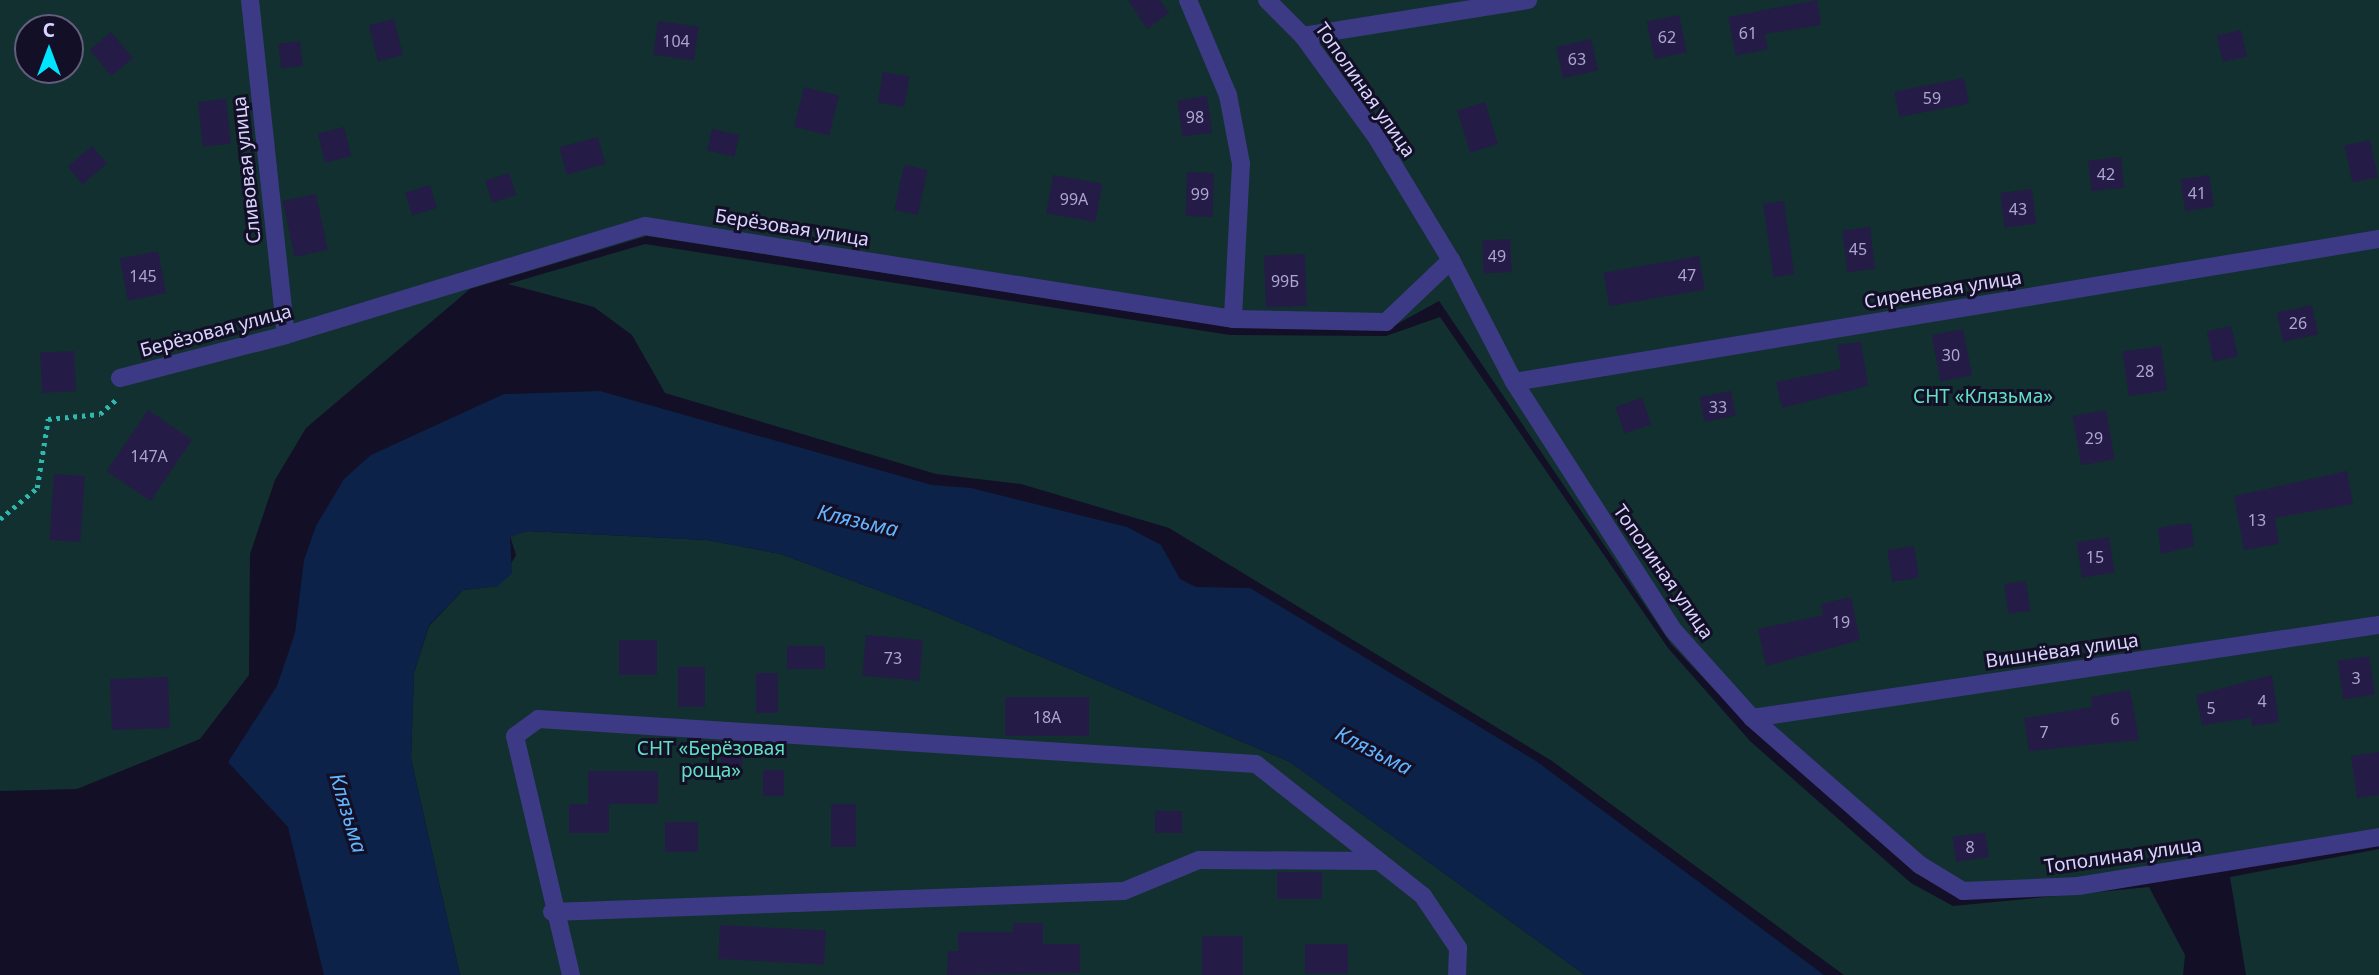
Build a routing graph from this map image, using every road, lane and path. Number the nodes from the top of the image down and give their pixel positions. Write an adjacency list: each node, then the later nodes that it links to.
1 (250, 0): 9 (street, Сливовая улица)
2 (1188, 0): 8 (street)
3 (1267, 0): 5 (street, Тополиная улица)
4 (1528, 0): 5 (street)
5 (1303, 36): 7 (street, Тополиная улица)
6 (2379, 239): 11 (street, Сиреневая улица)
7 (1451, 260): 8 (street, Берёзовая улица); 11 (street, Тополиная улица)
8 (1233, 319): 9 (street, Берёзовая улица)
9 (286, 335): 10 (street, Берёзовая улица)
10 (120, 378): 12 (path)
11 (1514, 382): 14 (street, Тополиная улица)
12 (0, 519)
13 (2379, 625): 14 (street, Вишнёвая улица)
14 (1752, 718): 15 (street, Тополиная улица)
15 (2379, 837)
16 (1378, 861): 17 (street); 17 (street); 19 (street)
17 (552, 912): 18 (street)
18 (571, 975)
19 (1457, 975)

